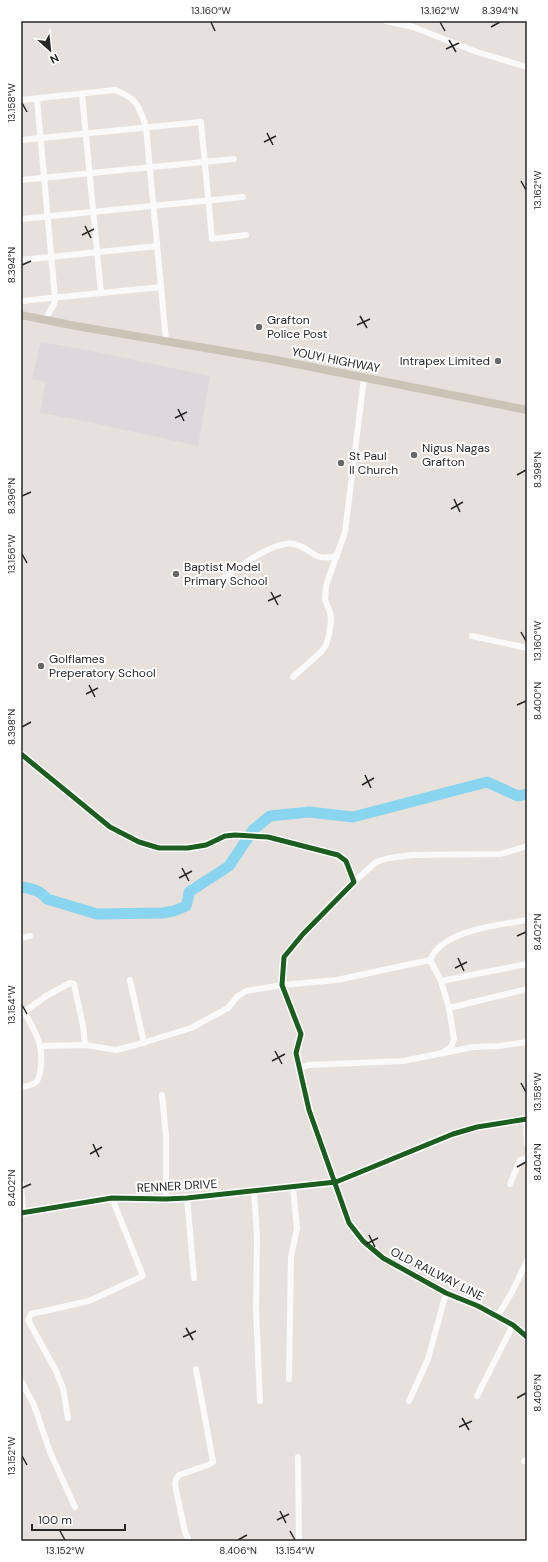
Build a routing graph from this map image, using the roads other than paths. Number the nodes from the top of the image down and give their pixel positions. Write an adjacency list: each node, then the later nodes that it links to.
1 (386, 21): 2 (street)
2 (414, 24): 3 (street)
3 (527, 67)
4 (82, 94): 5 (street); 7 (street); 8 (street)
5 (36, 98): 6 (street); 9 (street)
6 (21, 100)
7 (146, 127): 8 (street); 12 (street); 13 (street)
8 (86, 133): 9 (street); 14 (street)
9 (40, 138): 10 (street); 15 (street)
10 (21, 140)
11 (234, 159): 12 (street)
12 (204, 162): 13 (street); 18 (street)
13 (150, 167): 14 (street); 19 (street)
14 (90, 173): 15 (street); 20 (street)
15 (44, 178): 16 (street); 21 (street)
16 (21, 180)
17 (243, 197): 18 (street)
18 (208, 200): 19 (street); 23 (street)
19 (153, 206): 20 (street); 24 (street)
20 (93, 212): 21 (street); 25 (street)
21 (48, 216): 22 (street); 26 (street)
22 (21, 219)
23 (246, 235)
24 (157, 246): 25 (street); 28 (street)
25 (97, 252): 26 (street); 29 (street)
26 (52, 256): 27 (street); 30 (street)
27 (21, 260)
28 (161, 287): 29 (street); 34 (street)
29 (101, 293): 30 (street)
30 (56, 298): 31 (street); 33 (street)
31 (21, 301)
32 (21, 315): 33 (main road, YOUYI HIGHWAY)
33 (45, 320): 34 (main road, YOUYI HIGHWAY)
34 (166, 340): 35 (main road, YOUYI HIGHWAY)
35 (364, 378): 36 (main road, YOUYI HIGHWAY); 37 (street)
36 (527, 410)
37 (337, 556): 38 (street); 41 (street)
38 (215, 584)
39 (472, 636): 40 (street)
40 (527, 648)
41 (293, 677)
42 (21, 754): 44 (street)
43 (527, 846): 44 (street, OLD RAILWAY LINE)
44 (354, 882): 52 (street, OLD RAILWAY LINE)
45 (527, 920): 48 (street)
46 (30, 936): 47 (street)
47 (21, 938)
48 (430, 960): 51 (street); 52 (street)
49 (527, 964): 51 (street)
50 (130, 980): 57 (street)
51 (441, 981): 54 (street)
52 (282, 985): 57 (street); 61 (street, OLD RAILWAY LINE)
53 (527, 989): 54 (street)
54 (450, 1008): 60 (street)
55 (23, 1013): 58 (street); 59 (street)
56 (527, 1042): 60 (street)
57 (144, 1043): 58 (street)
58 (85, 1045): 59 (street)
59 (40, 1046): 62 (street)
60 (443, 1054): 61 (street)
61 (300, 1068): 67 (street, OLD RAILWAY LINE)
62 (21, 1087)
63 (162, 1095): 74 (street)
64 (526, 1120): 65 (street); 67 (street, RENNER DRIVE)
65 (527, 1144)
66 (527, 1157): 69 (street)
67 (336, 1182): 70 (street, RENNER DRIVE); 78 (street, OLD RAILWAY LINE)
68 (21, 1184): 75 (street)
69 (510, 1184)
70 (293, 1187): 71 (street, RENNER DRIVE); 83 (street)
71 (254, 1191): 73 (street, RENNER DRIVE); 86 (street)
72 (112, 1198): 74 (street, RENNER DRIVE); 75 (street, RENNER DRIVE); 88 (street)
73 (187, 1198): 74 (street, RENNER DRIVE); 77 (street)
74 (166, 1199)
75 (22, 1213)
76 (527, 1261): 79 (street)
77 (194, 1278)
78 (446, 1293): 79 (street, OLD RAILWAY LINE); 87 (street)
79 (497, 1317): 80 (street, OLD RAILWAY LINE)
80 (513, 1325): 81 (street, OLD RAILWAY LINE); 85 (street)
81 (527, 1337)
82 (196, 1369): 91 (street)
83 (289, 1379)
84 (21, 1381): 90 (street)
85 (477, 1396)
86 (260, 1401)
87 (409, 1401)
88 (68, 1418)
89 (298, 1458): 92 (street)
90 (75, 1507)
91 (189, 1541)
92 (299, 1541)

